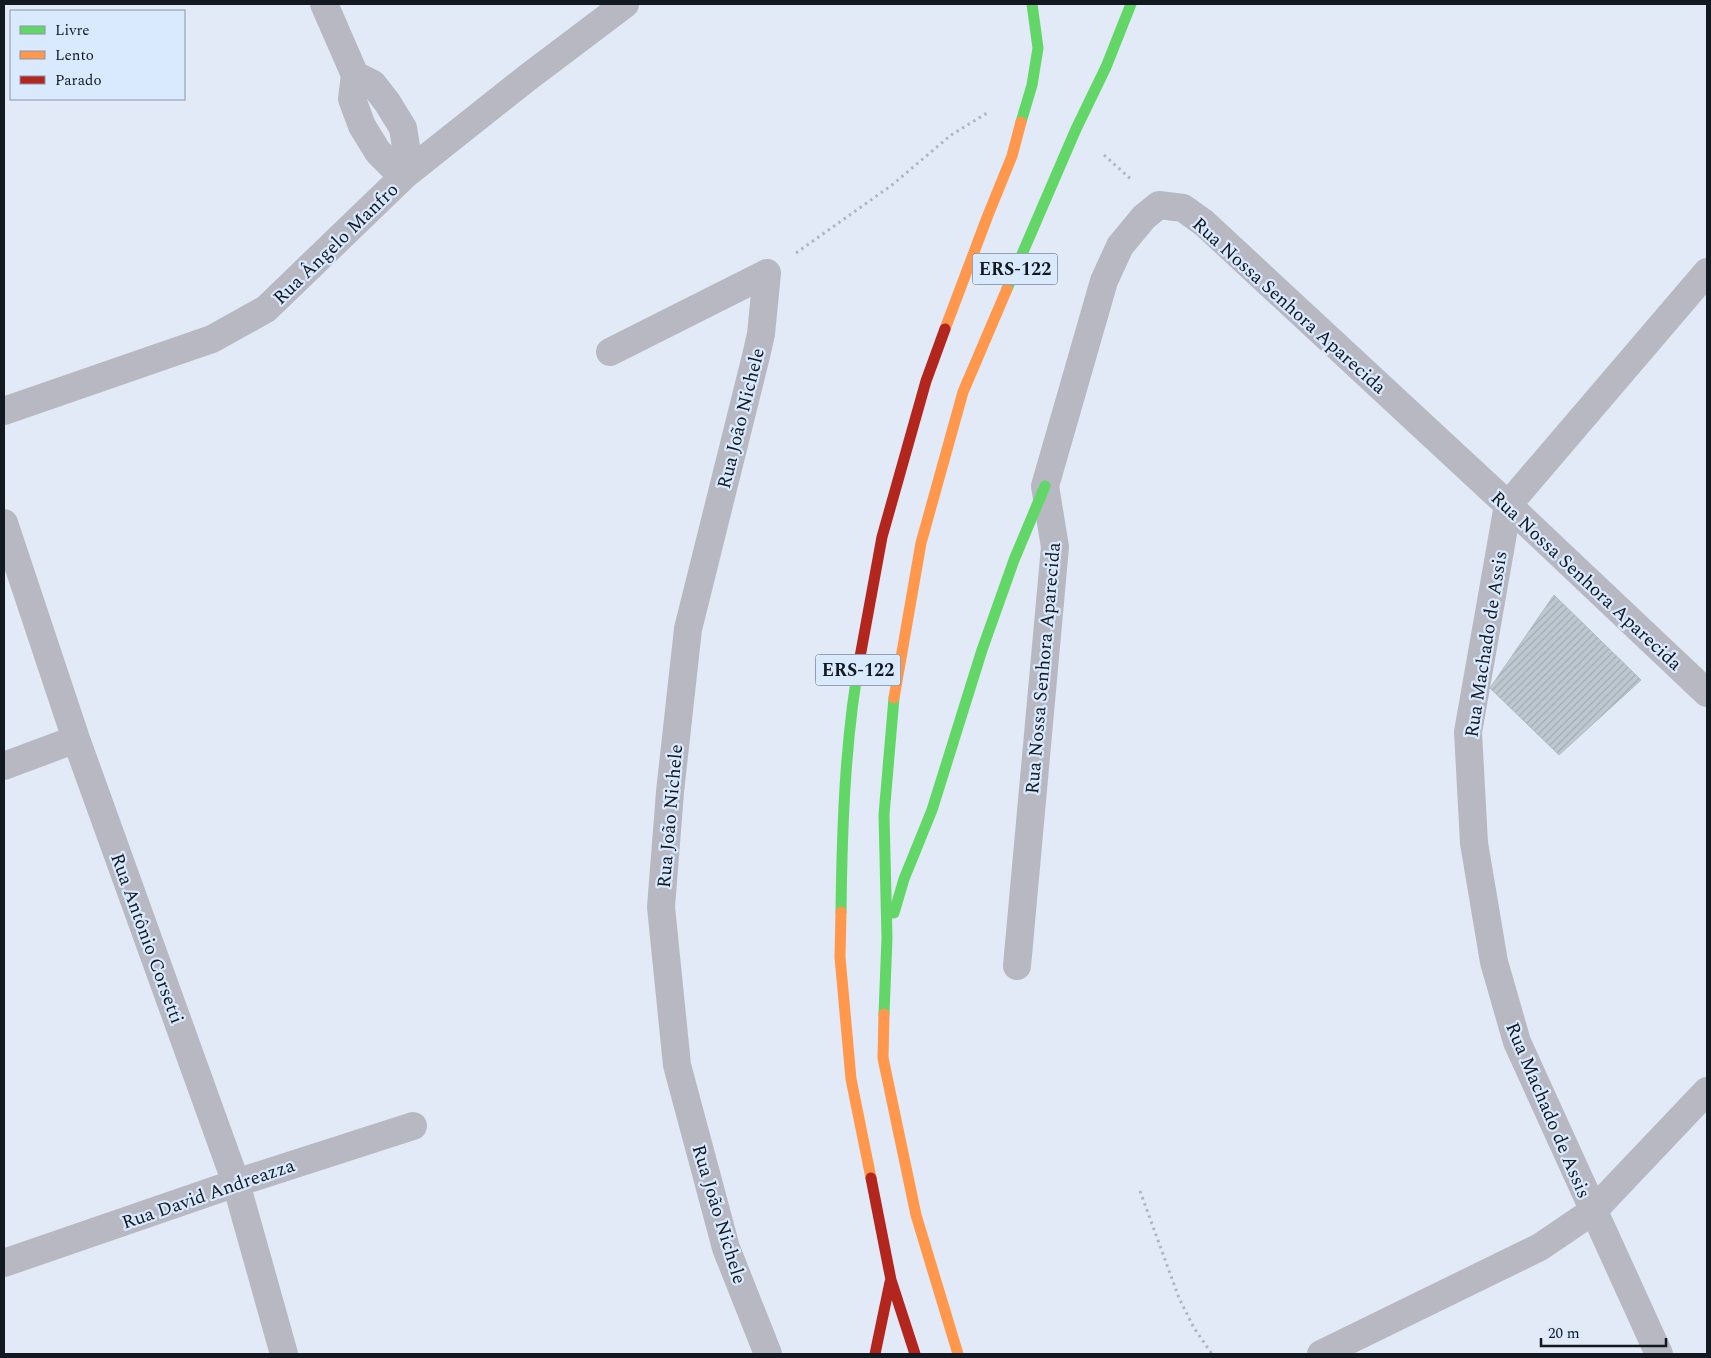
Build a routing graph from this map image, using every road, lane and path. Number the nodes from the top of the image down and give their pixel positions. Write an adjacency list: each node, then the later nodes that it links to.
1 (324, 4): 7 (street)
2 (625, 4): 7 (street, Rua Ângelo Manfro)
3 (1032, 4): 5 (highway, ERS-122)
4 (1131, 4): 6 (highway, ERS-122)
5 (1032, 85): 10 (path); 27 (highway, ERS-122)
6 (1076, 129): 8 (path); 19 (highway, ERS-122)
7 (406, 174): 12 (street, Rua Ângelo Manfro)
8 (1160, 205): 13 (street, Rua Nossa Senhora Aparecida); 14 (street, Rua Nossa Senhora Aparecida)
9 (1707, 272): 14 (street)
10 (767, 273): 11 (street); 29 (street, Rua João Nichele)
11 (610, 352)
12 (4, 410)
13 (1045, 486): 19 (highway); 20 (street, Rua Nossa Senhora Aparecida)
14 (1508, 504): 16 (street, Rua Nossa Senhora Aparecida); 25 (street, Rua Machado de Assis)
15 (4, 523): 17 (street, Rua Antônio Corsetti)
16 (1707, 693)
17 (76, 739): 18 (street); 23 (street, Rua Antônio Corsetti)
18 (4, 766)
19 (887, 938): 32 (highway, ERS-122)
20 (1017, 966)
21 (1707, 1091): 25 (street)
22 (414, 1126): 23 (street, Rua David Andreazza)
23 (236, 1183): 26 (street, Rua David Andreazza); 28 (street, Rua Antônio Corsetti)
24 (1140, 1191): 33 (path)
25 (1593, 1211): 34 (street); 35 (street, Rua Machado de Assis)
26 (4, 1263)
27 (891, 1280): 30 (highway); 31 (highway, ERS-122)
28 (284, 1354)
29 (768, 1354)
30 (875, 1354)
31 (915, 1354)
32 (958, 1354)
33 (1212, 1354)
34 (1321, 1354)
35 (1659, 1354)

